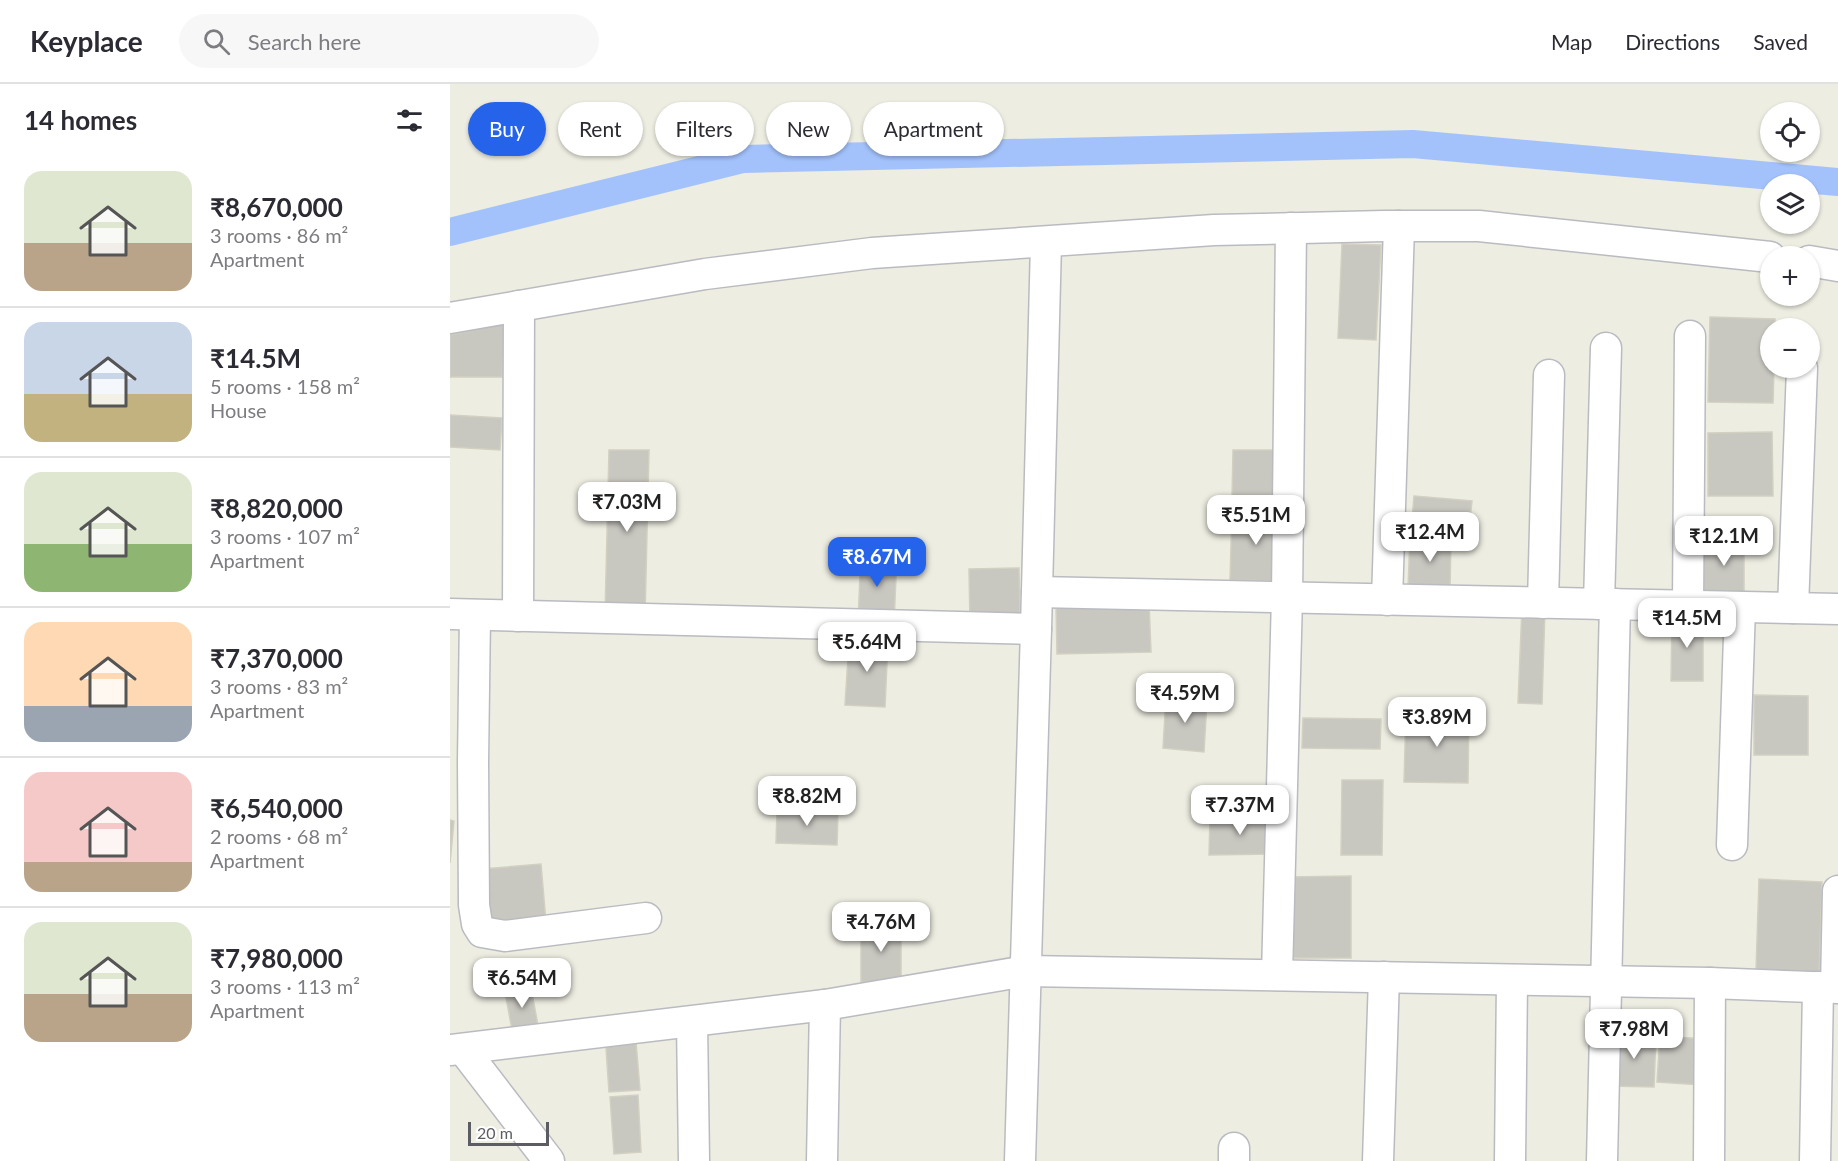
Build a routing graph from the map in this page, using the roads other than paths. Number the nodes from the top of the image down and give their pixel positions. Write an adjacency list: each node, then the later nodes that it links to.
1 (1399, 226): 2 (street); 4 (street); 15 (street)
2 (1291, 228): 3 (street); 14 (street)
3 (1046, 243): 7 (street); 13 (street)
4 (1760, 256)
5 (1820, 263): 6 (street)
6 (1838, 266)
7 (519, 306): 8 (street); 23 (street)
8 (450, 318)
9 (1690, 336): 18 (street)
10 (1606, 348): 17 (street)
11 (1549, 375): 16 (street)
12 (1802, 378): 20 (street)
13 (1037, 592): 14 (street); 24 (street)
14 (1287, 597): 15 (street); 29 (street)
15 (1387, 600): 16 (street)
16 (1543, 603): 17 (street)
17 (1607, 604): 18 (street); 32 (street)
18 (1688, 606): 19 (street)
19 (1740, 607): 20 (street); 25 (street)
20 (1794, 608): 21 (street)
21 (1838, 609)
22 (463, 615): 23 (street); 27 (street)
23 (518, 616): 24 (street)
24 (1036, 629): 28 (street)
25 (1732, 845)
26 (1838, 891): 34 (street)
27 (646, 918)
28 (1026, 971): 29 (street); 35 (street); 41 (street)
29 (1277, 975): 30 (street)
30 (1384, 977): 31 (street); 42 (street)
31 (1512, 980): 32 (street); 43 (street)
32 (1605, 982): 33 (street); 44 (street)
33 (1710, 983): 34 (street); 45 (street)
34 (1831, 987): 46 (street)
35 (825, 1005): 36 (street); 40 (street)
36 (692, 1022): 37 (street); 39 (street)
37 (456, 1049): 38 (street)
38 (549, 1161)
39 (694, 1161)
40 (822, 1161)
41 (1020, 1161)
42 (1378, 1161)
43 (1510, 1161)
44 (1602, 1161)
45 (1708, 1161)
46 (1815, 1161)

